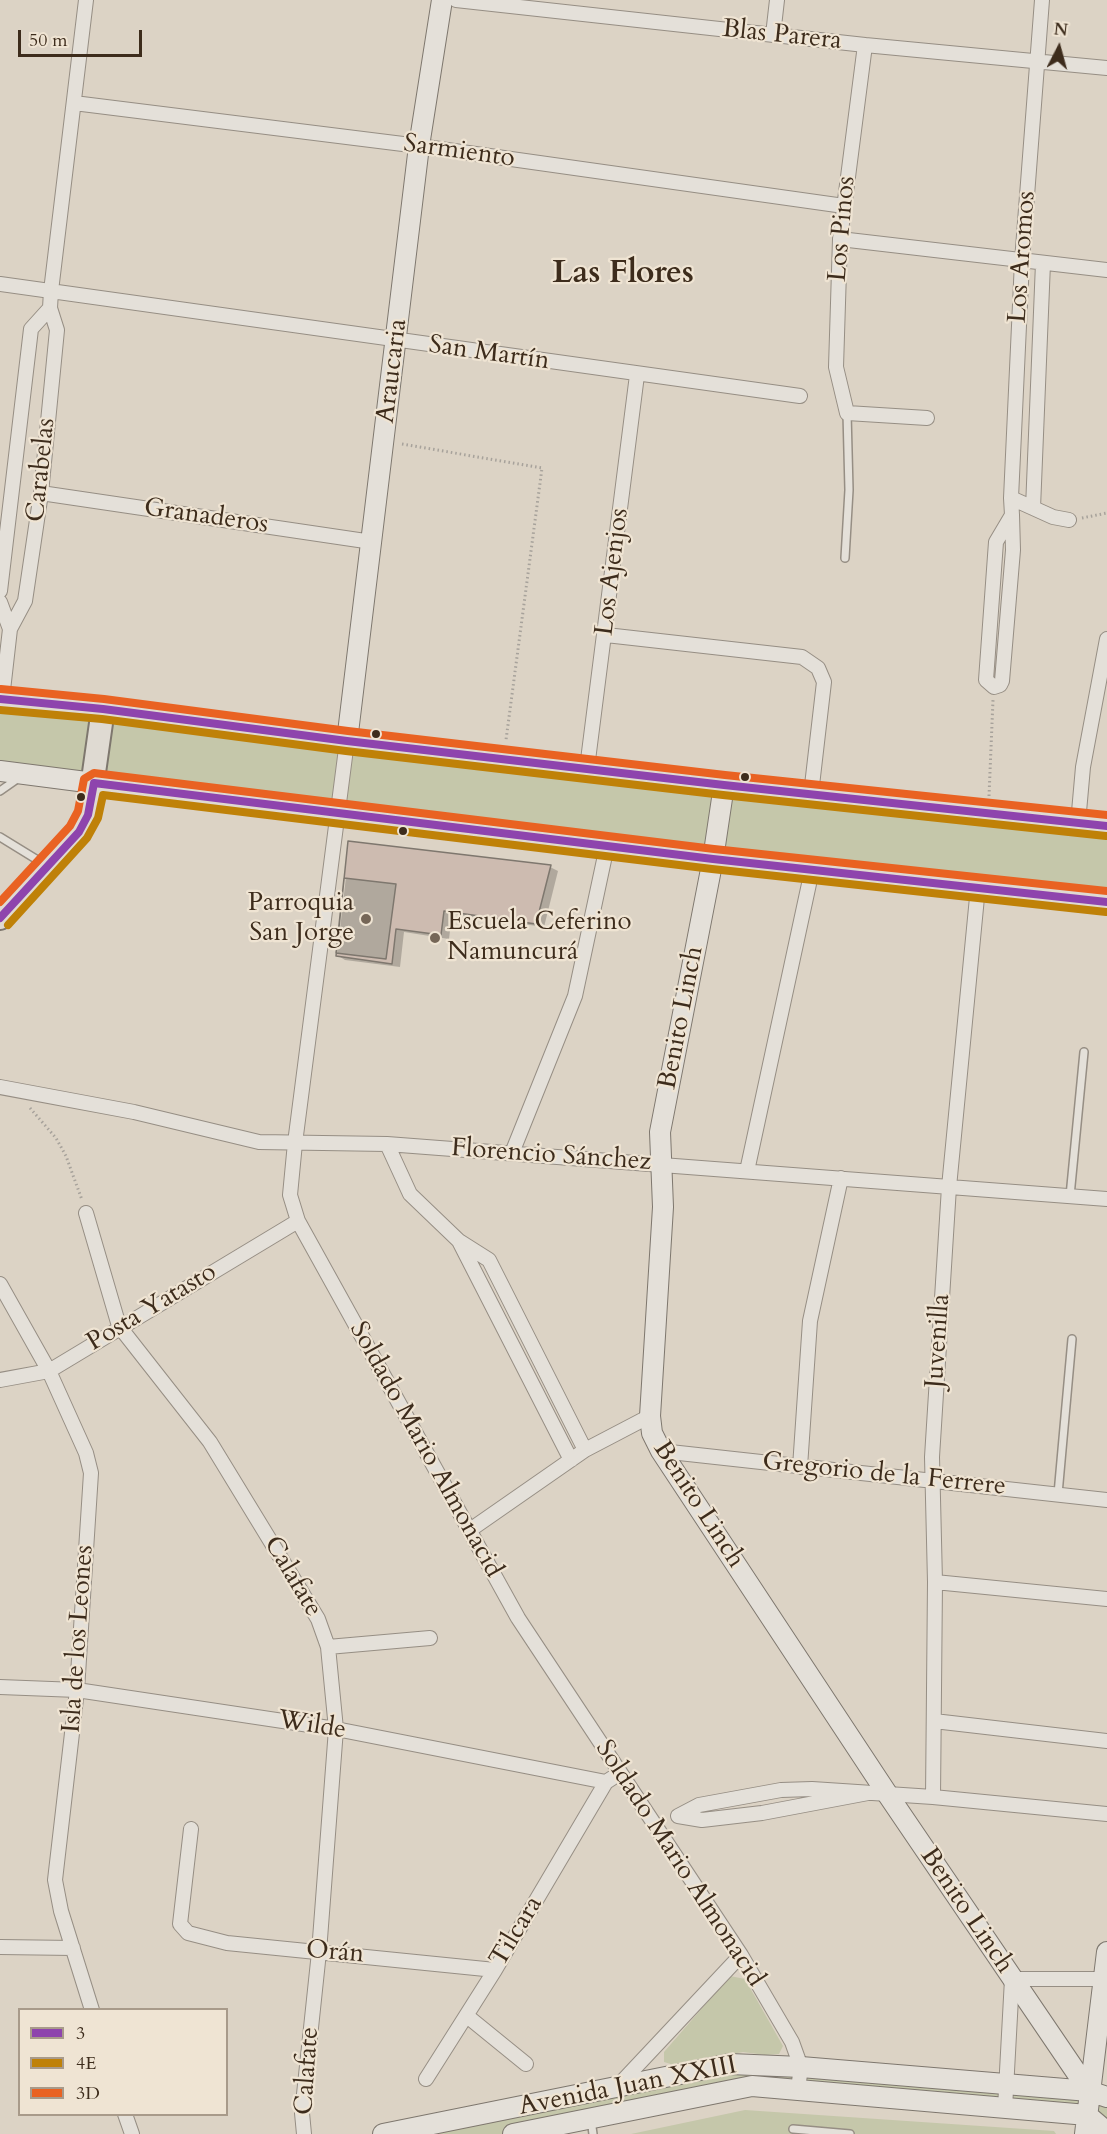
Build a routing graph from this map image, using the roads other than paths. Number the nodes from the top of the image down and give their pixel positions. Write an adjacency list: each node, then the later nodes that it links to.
1 (86, 0): 10 (street, Carabelas)
2 (442, 0): 11 (street, Araucaria)
3 (456, 0): 6 (street, Blas Parera)
4 (777, 0): 6 (street)
5 (1041, 0): 8 (street, Los Aromos)
6 (773, 35): 7 (street, Blas Parera)
7 (865, 45): 8 (street, Blas Parera); 12 (street, Los Pinos)
8 (1037, 62): 9 (street, Blas Parera); 14 (street, Los Aromos)
9 (1107, 68)
10 (74, 103): 11 (street, Sarmiento); 18 (street, Carabelas)
11 (419, 146): 12 (street, Sarmiento); 20 (street, Araucaria)
12 (844, 206): 13 (street, Los Pinos)
13 (840, 239): 14 (street); 23 (street, Los Pinos)
14 (1022, 261): 15 (street); 26 (street, Los Aromos)
15 (1044, 263): 16 (street); 27 (street, Los Aromos)
16 (1107, 270)
17 (0, 284): 18 (street, San Martín)
18 (51, 291): 19 (street, Carabelas); 20 (street, San Martín)
19 (50, 308): 25 (street, Carabelas); 31 (street, Carabelas)
20 (397, 341): 21 (street, San Martín); 29 (street, Araucaria)
21 (637, 375): 22 (street, San Martín); 34 (street, Los Ajenjos)
22 (800, 396)
23 (847, 413): 24 (street); 30 (lane)
24 (927, 418)
25 (41, 493): 29 (street, Granaderos); 33 (street, Carabelas)
26 (1011, 498): 27 (street); 36 (street, Los Aromos)
27 (1033, 508): 28 (street)
28 (1069, 520)
29 (372, 542): 39 (street, Araucaria)
30 (845, 558)
31 (0, 591)
32 (0, 602): 33 (street, Carabelas)
33 (10, 629): 37 (street, Carabelas)
34 (606, 635): 40 (street, Los Ajenjos); 46 (street)
35 (1107, 639): 48 (street)
36 (994, 687)
37 (1, 699): 38 (main road)
38 (103, 709): 39 (main road); 43 (main road)
39 (347, 741): 40 (main road); 47 (street, Soldado Mario Almonacid)
40 (587, 768): 44 (main road)
41 (0, 771): 42 (street)
42 (23, 774): 43 (street); 45 (lane)
43 (94, 783): 47 (main road); 53 (main road)
44 (724, 785): 46 (main road); 52 (street, Benito Linch)
45 (0, 791)
46 (811, 794): 48 (main road)
47 (339, 813): 51 (main road); 60 (street, Soldado Mario Almonacid)
48 (1078, 823): 49 (main road)
49 (1107, 826)
50 (0, 837): 53 (lane)
51 (607, 846): 52 (main road); 62 (street)
52 (713, 860): 54 (main road); 63 (street, Benito Linch)
53 (48, 866): 57 (main road)
54 (812, 870): 55 (main road); 64 (street)
55 (978, 887): 56 (main road); 66 (street, Juvenilla)
56 (1107, 902)
57 (0, 918)
58 (1084, 1052): 67 (lane)
59 (0, 1087): 60 (street, Florencio Sánchez)
60 (294, 1143): 61 (street, Florencio Sánchez); 70 (street, Soldado Mario Almonacid)
61 (387, 1144): 62 (street, Florencio Sánchez); 71 (street)
62 (512, 1153): 63 (street, Florencio Sánchez)
63 (660, 1164): 64 (street, Florencio Sánchez); 77 (street, Benito Linch)
64 (747, 1171): 65 (street, Florencio Sánchez)
65 (841, 1178): 66 (street, Florencio Sánchez); 81 (street)
66 (949, 1187): 67 (street, Florencio Sánchez); 82 (street, Juvenilla)
67 (1070, 1196): 68 (street, Florencio Sánchez)
68 (1107, 1199)
69 (86, 1213): 73 (street, Calafate)
70 (298, 1221): 73 (street, Posta Yatasto); 85 (street, Soldado Mario Almonacid)
71 (459, 1241): 78 (street); 80 (street)
72 (0, 1284): 75 (street, Isla de los Leones)
73 (119, 1326): 75 (street, Posta Yatasto); 89 (street, Calafate)
74 (1072, 1339): 83 (lane)
75 (49, 1371): 76 (street, Posta Yatasto); 91 (street, Isla de los Leones)
76 (0, 1380)
77 (650, 1416): 78 (street); 79 (street, Benito Linch)
78 (585, 1450): 80 (street)
79 (661, 1451): 81 (street, Gregorio de la Ferrere); 98 (street, Benito Linch)
80 (571, 1460): 85 (street)
81 (800, 1467): 82 (street, Gregorio de la Ferrere)
82 (933, 1481): 83 (street, Gregorio de la Ferrere); 86 (street, Juvenilla)
83 (1058, 1494): 84 (street, Gregorio de la Ferrere)
84 (1107, 1500)
85 (470, 1530): 95 (street, Soldado Mario Almonacid)
86 (935, 1582): 87 (street); 92 (street, Juvenilla)
87 (1107, 1599)
88 (430, 1638): 89 (street)
89 (328, 1647): 93 (street, Calafate)
90 (0, 1687): 91 (street, Wilde)
91 (77, 1690): 93 (street, Wilde); 105 (street, Isla de los Leones)
92 (934, 1721): 94 (street); 99 (street, Juvenilla)
93 (336, 1729): 96 (street, Wilde); 106 (street, Calafate)
94 (1107, 1741)
95 (620, 1773): 96 (street); 102 (street, Soldado Mario Almonacid)
96 (606, 1782): 109 (street, Tilcara)
97 (868, 1793): 98 (street); 101 (street); 101 (street)
98 (888, 1795): 99 (street); 110 (street, Benito Linch)
99 (933, 1797): 100 (street)
100 (1107, 1814)
101 (678, 1816): 102 (street)
102 (651, 1822): 108 (street, Soldado Mario Almonacid)
103 (191, 1828): 106 (street, Orán)
104 (0, 1947): 105 (street)
105 (73, 1948): 112 (street, Isla de los Leones)
106 (319, 1952): 109 (street, Orán); 128 (street, Calafate)
107 (1107, 1952): 111 (street)
108 (741, 1955): 115 (street, Soldado Mario Almonacid); 118 (street)
109 (495, 1970): 113 (street, Tilcara)
110 (1012, 1979): 111 (street); 117 (street); 120 (street, Benito Linch)
111 (1105, 1979): 120 (street)
112 (91, 2008)
113 (467, 2016): 114 (street); 116 (street, Tilcara)
114 (526, 2064)
115 (801, 2067): 117 (street, Avenida Juan XXIII); 118 (street, Avenida Juan XXIII); 119 (street, Soldado Mario Almonacid)
116 (426, 2079)
117 (1006, 2084): 120 (street, Avenida Juan XXIII); 121 (street)
118 (617, 2086): 129 (street, Avenida Juan XXIII)
119 (798, 2089): 121 (street, Avenida Juan XXIII); 124 (street, Avenida Juan XXIII)
120 (1098, 2094): 123 (street)
121 (1005, 2108): 123 (street, Avenida Juan XXIII)
122 (126, 2116): 127 (street)
123 (1086, 2125): 126 (street)
124 (592, 2126): 130 (street, Avenida Juan XXIII)
125 (793, 2129): 131 (lane)
126 (1107, 2132)
127 (132, 2134)
128 (304, 2134)
129 (383, 2134)
130 (513, 2134)
131 (850, 2134)

